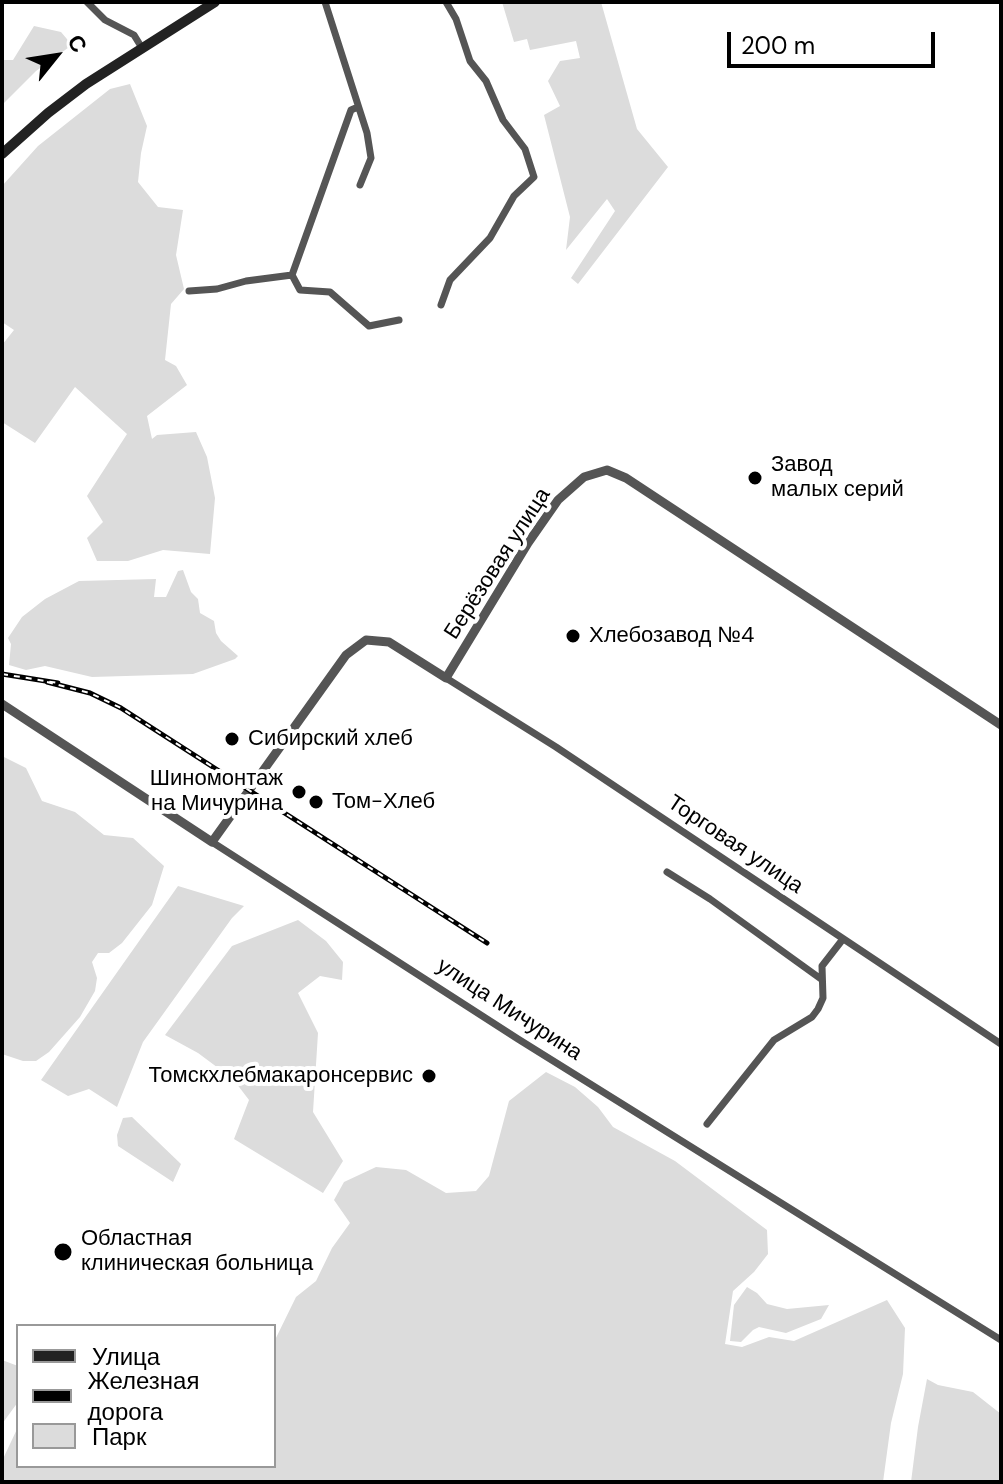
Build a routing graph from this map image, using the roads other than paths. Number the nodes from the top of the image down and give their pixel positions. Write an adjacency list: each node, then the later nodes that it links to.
1 (87, 2): 5 (street)
2 (215, 2): 5 (main road)
3 (325, 2): 6 (street)
4 (446, 2): 11 (street)
5 (142, 48): 7 (main road)
6 (358, 107): 8 (street); 9 (street)
7 (2, 154)
8 (360, 185)
9 (292, 275): 10 (street); 12 (street)
10 (189, 291)
11 (441, 305)
12 (399, 320)
13 (446, 678): 15 (street, Берёзовая улица); 16 (street); 18 (street, Торговая улица)
14 (2, 704): 16 (street, улица Мичурина)
15 (1001, 725)
16 (212, 842): 22 (street, улица Мичурина)
17 (667, 872): 19 (street)
18 (843, 939): 19 (street); 20 (street, Торговая улица)
19 (821, 979): 21 (street)
20 (1001, 1044)
21 (707, 1124)
22 (1001, 1340)

